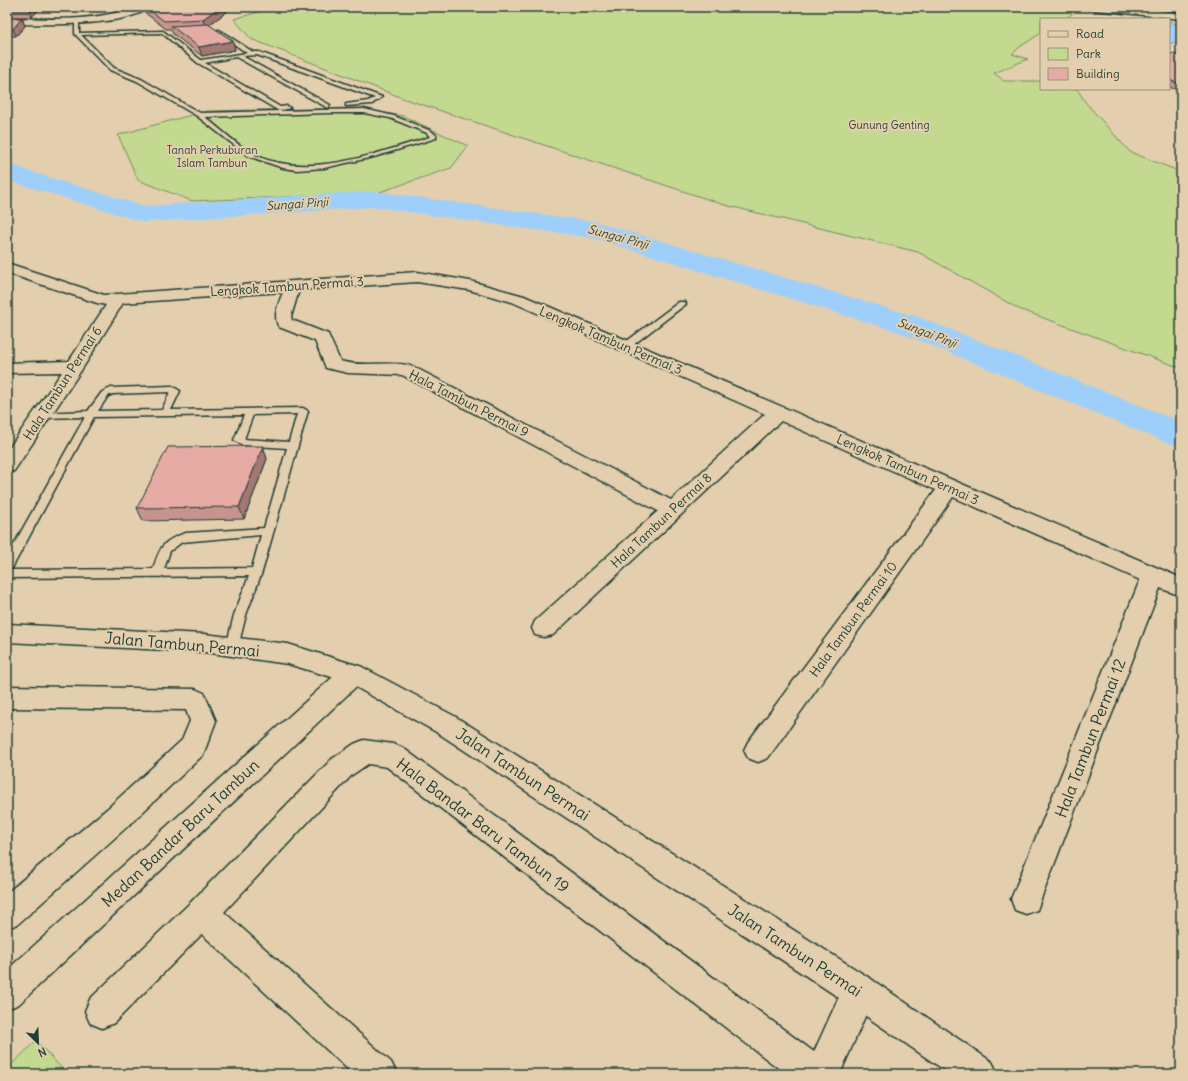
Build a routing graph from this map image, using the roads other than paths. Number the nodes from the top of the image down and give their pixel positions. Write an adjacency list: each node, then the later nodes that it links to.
1 (144, 7): 5 (street)
2 (1095, 7): 3 (street)
3 (1180, 13)
4 (7, 21): 5 (street)
5 (77, 21): 9 (lane)
6 (212, 29): 10 (lane)
7 (162, 32): 8 (lane); 9 (lane); 12 (lane)
8 (169, 32)
9 (77, 34): 14 (lane)
10 (251, 53): 11 (lane); 13 (lane)
11 (237, 55): 12 (lane); 13 (lane)
12 (200, 62): 13 (lane)
13 (328, 106)
14 (200, 115): 14 (lane)
15 (7, 268): 17 (street, Lengkok Tambun Permai 3)
16 (293, 285): 17 (street, Lengkok Tambun Permai 3); 19 (street, Lengkok Tambun Permai 3); 30 (street, Hala Tambun Permai 9)
17 (117, 300): 20 (street, Hala Tambun Permai 6)
18 (682, 304): 19 (lane)
19 (626, 346): 23 (street, Lengkok Tambun Permai 3)
20 (75, 366): 21 (street); 26 (street, Hala Tambun Permai 6)
21 (7, 368)
22 (250, 411): 24 (lane); 27 (lane); 27 (lane)
23 (779, 412): 29 (street, Lengkok Tambun Permai 3); 30 (street, Hala Tambun Permai 8)
24 (165, 413): 25 (lane); 25 (lane)
25 (91, 414): 26 (lane); 32 (lane)
26 (43, 415): 28 (street, Hala Tambun Permai 6)
27 (293, 445): 31 (lane)
28 (7, 466)
29 (949, 487): 36 (street, Lengkok Tambun Permai 3); 43 (street, Hala Tambun Permai 10)
30 (673, 510): 38 (street, Hala Tambun Permai 8)
31 (268, 531): 33 (lane); 34 (lane)
32 (7, 567)
33 (256, 572): 34 (lane); 40 (lane)
34 (157, 573): 35 (lane)
35 (7, 574)
36 (1153, 576): 37 (street, Lengkok Tambun Permai 3); 44 (street, Hala Tambun Permai 12)
37 (1181, 588)
38 (544, 628)
39 (7, 633): 40 (street, Jalan Tambun Permai)
40 (232, 647): 41 (street, Jalan Tambun Permai)
41 (353, 674): 47 (street, Jalan Tambun Permai); 48 (street, Medan Bandar Baru Tambun)
42 (7, 697): 45 (street)
43 (758, 750)
44 (1026, 899)
45 (7, 912)
46 (202, 913): 49 (street, Hala Bandar Baru Tambun 19); 50 (street); 51 (street, Hala Bandar Baru Tambun 19)
47 (859, 991): 52 (street); 53 (street, Jalan Tambun Permai)
48 (7, 992)
49 (102, 1011)
50 (379, 1074)
51 (815, 1074)
52 (822, 1074)
53 (980, 1074)

